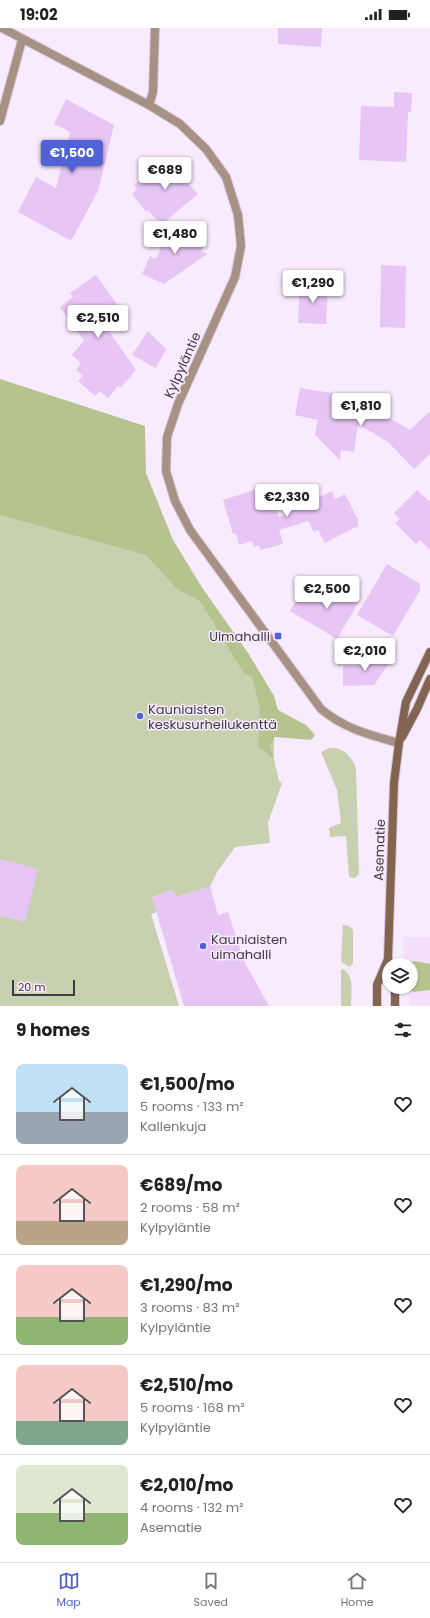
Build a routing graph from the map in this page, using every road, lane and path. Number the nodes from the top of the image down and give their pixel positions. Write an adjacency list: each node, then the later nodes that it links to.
1 (2, 28): 3 (street, Kylpyläntie)
2 (155, 28): 4 (street)
3 (22, 40): 4 (street, Kylpyläntie); 5 (street)
4 (149, 105): 8 (street, Kylpyläntie)
5 (0, 120)
6 (430, 652): 8 (street, Asematie)
7 (430, 679): 8 (street, Asematie)
8 (399, 743): 9 (street, Asematie)
9 (389, 958)
10 (382, 975): 12 (street, Asematie)
11 (395, 994): 13 (street)
12 (377, 1006)
13 (395, 1006)

